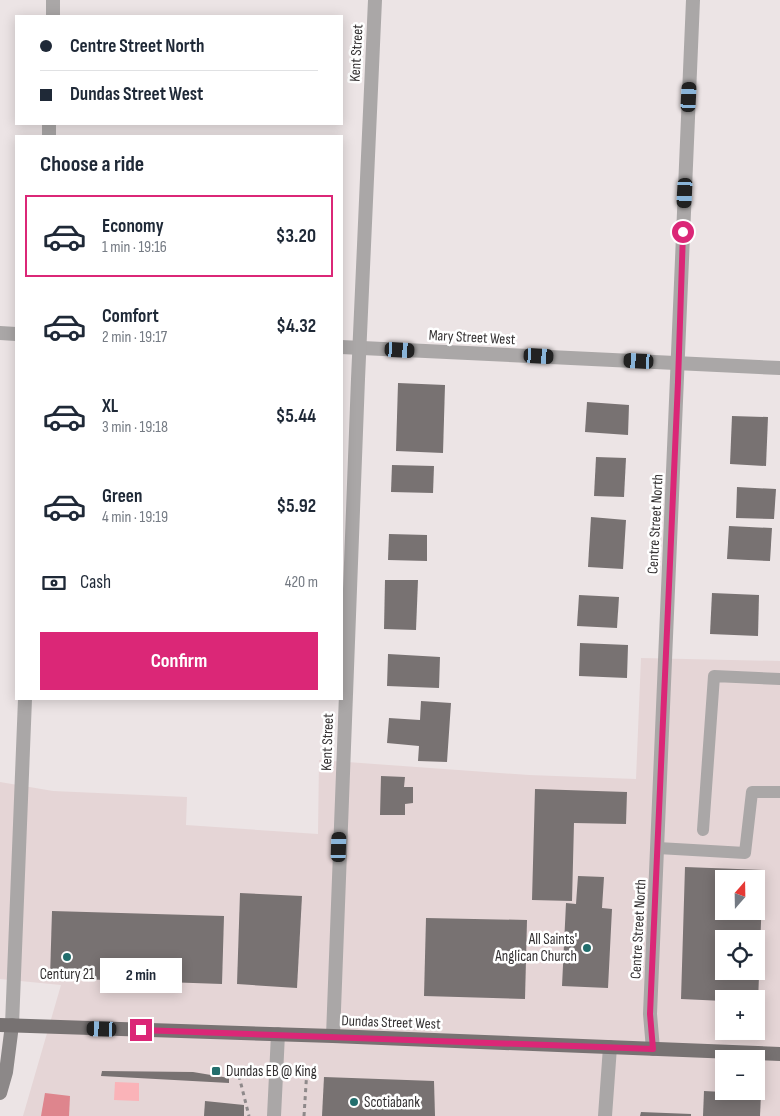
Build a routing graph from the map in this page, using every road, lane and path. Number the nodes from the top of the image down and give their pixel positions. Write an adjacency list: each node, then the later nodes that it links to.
1 (53, 0): 4 (street)
2 (375, 0): 8 (street, Kent Street)
3 (693, 0): 9 (street, Centre Street North)
4 (53, 15)
5 (0, 333): 6 (street)
6 (15, 334)
7 (343, 347): 8 (street, Mary Street West)
8 (360, 348): 9 (street, Mary Street West); 18 (street, Kent Street)
9 (678, 363): 10 (street, Mary Street West); 15 (street, Centre Street North)
10 (780, 368)
11 (780, 679): 14 (lane)
12 (25, 700): 16 (street)
13 (774, 792): 15 (lane)
14 (703, 830)
15 (658, 848): 20 (street, Centre Street North)
16 (6, 1025): 17 (main road, Dundas Street West); 24 (main road)
17 (278, 1034): 18 (main road, Dundas Street West); 26 (street)
18 (333, 1036): 19 (main road, Dundas Street West)
19 (610, 1047): 20 (main road, Dundas Street West); 28 (street)
20 (653, 1049): 21 (main road, Dundas Street West)
21 (780, 1054)
22 (237, 1068): 25 (path)
23 (307, 1070): 27 (path)
24 (0, 1093)
25 (249, 1116)
26 (274, 1116)
27 (304, 1116)
28 (606, 1116)

